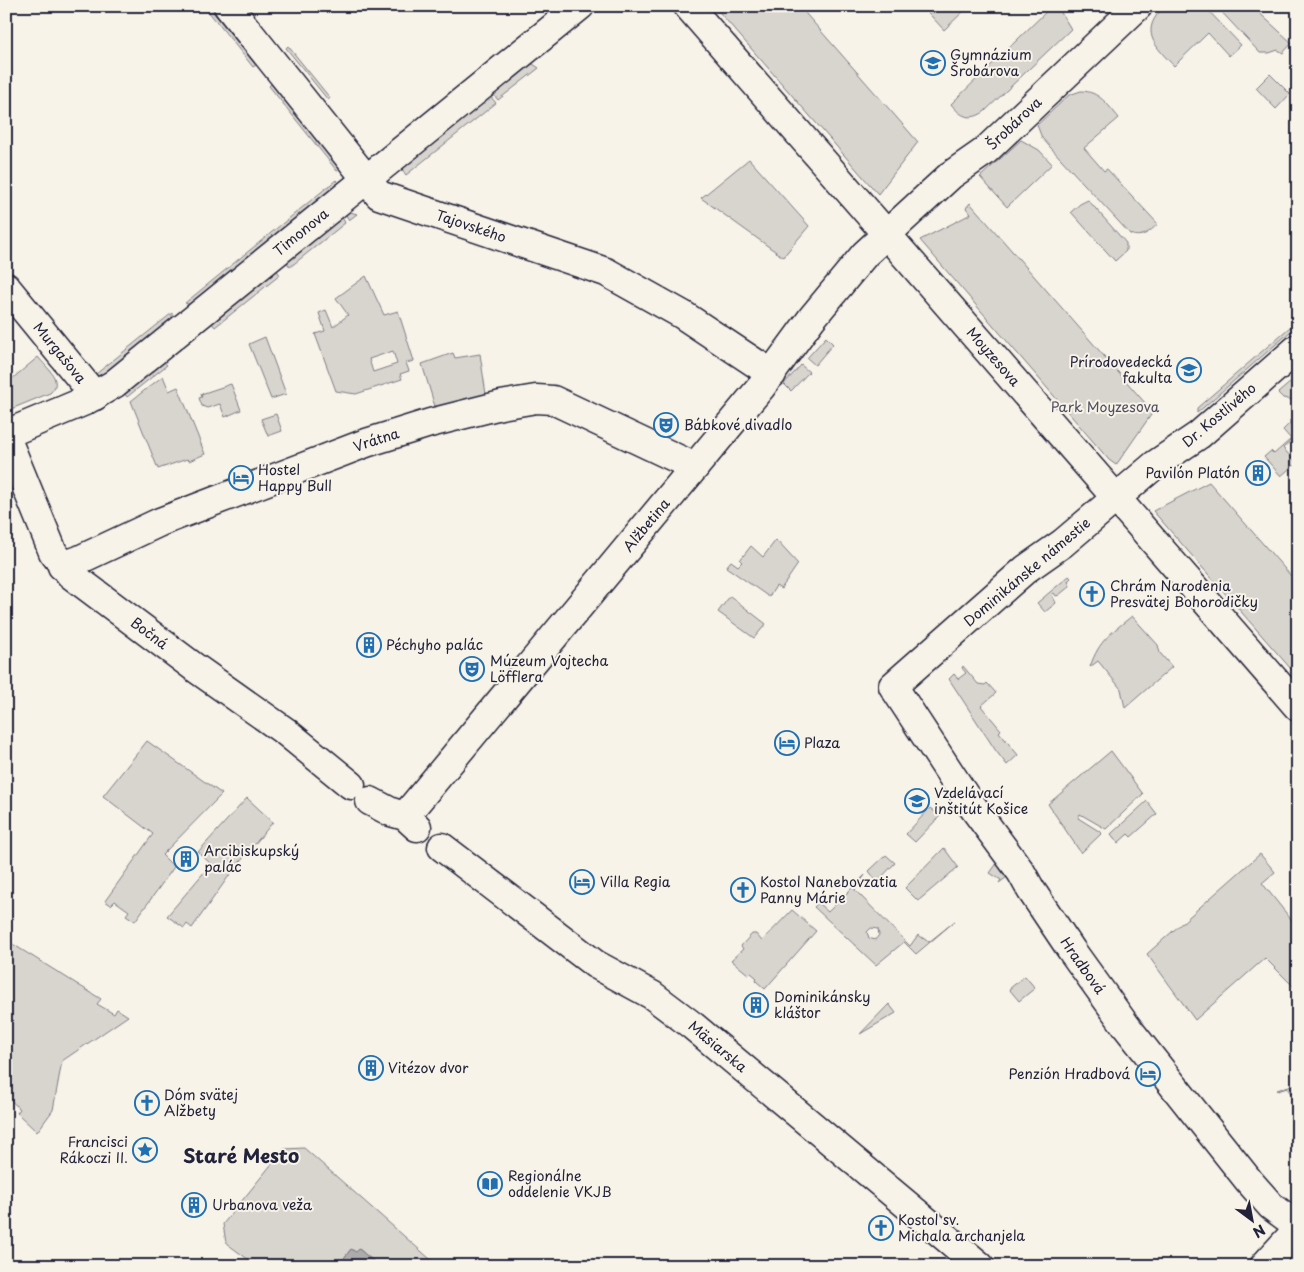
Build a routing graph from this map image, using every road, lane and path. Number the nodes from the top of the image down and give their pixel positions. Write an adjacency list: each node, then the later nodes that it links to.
1 (228, 6): 5 (street, Tajovského)
2 (580, 6): 5 (street, Timonova)
3 (688, 6): 6 (street, Moyzesova)
4 (1138, 6): 6 (street, Šrobárova)
5 (366, 179): 9 (street, Tajovského); 10 (street, Timonova)
6 (886, 235): 9 (street, Alžbetina); 13 (street, Moyzesova)
7 (6, 288): 10 (street, Murgašova)
8 (1298, 348): 13 (street, Dr. Kostlivého)
9 (772, 374): 12 (street, Alžbetina)
10 (95, 396): 11 (street, Timonova)
11 (6, 435): 14 (street, Bočná)
12 (694, 466): 14 (street, Vrátna); 17 (street, Alžbetina)
13 (1116, 499): 15 (street, Dominikánske námestie); 16 (street, Moyzesova)
14 (62, 566): 17 (street, Bočná)
15 (894, 686): 19 (street, Hradbová)
16 (1298, 708)
17 (411, 822)
18 (442, 847): 20 (street, Mäsiarska)
19 (1298, 1227): 21 (street)
20 (980, 1266)
21 (1264, 1266)

